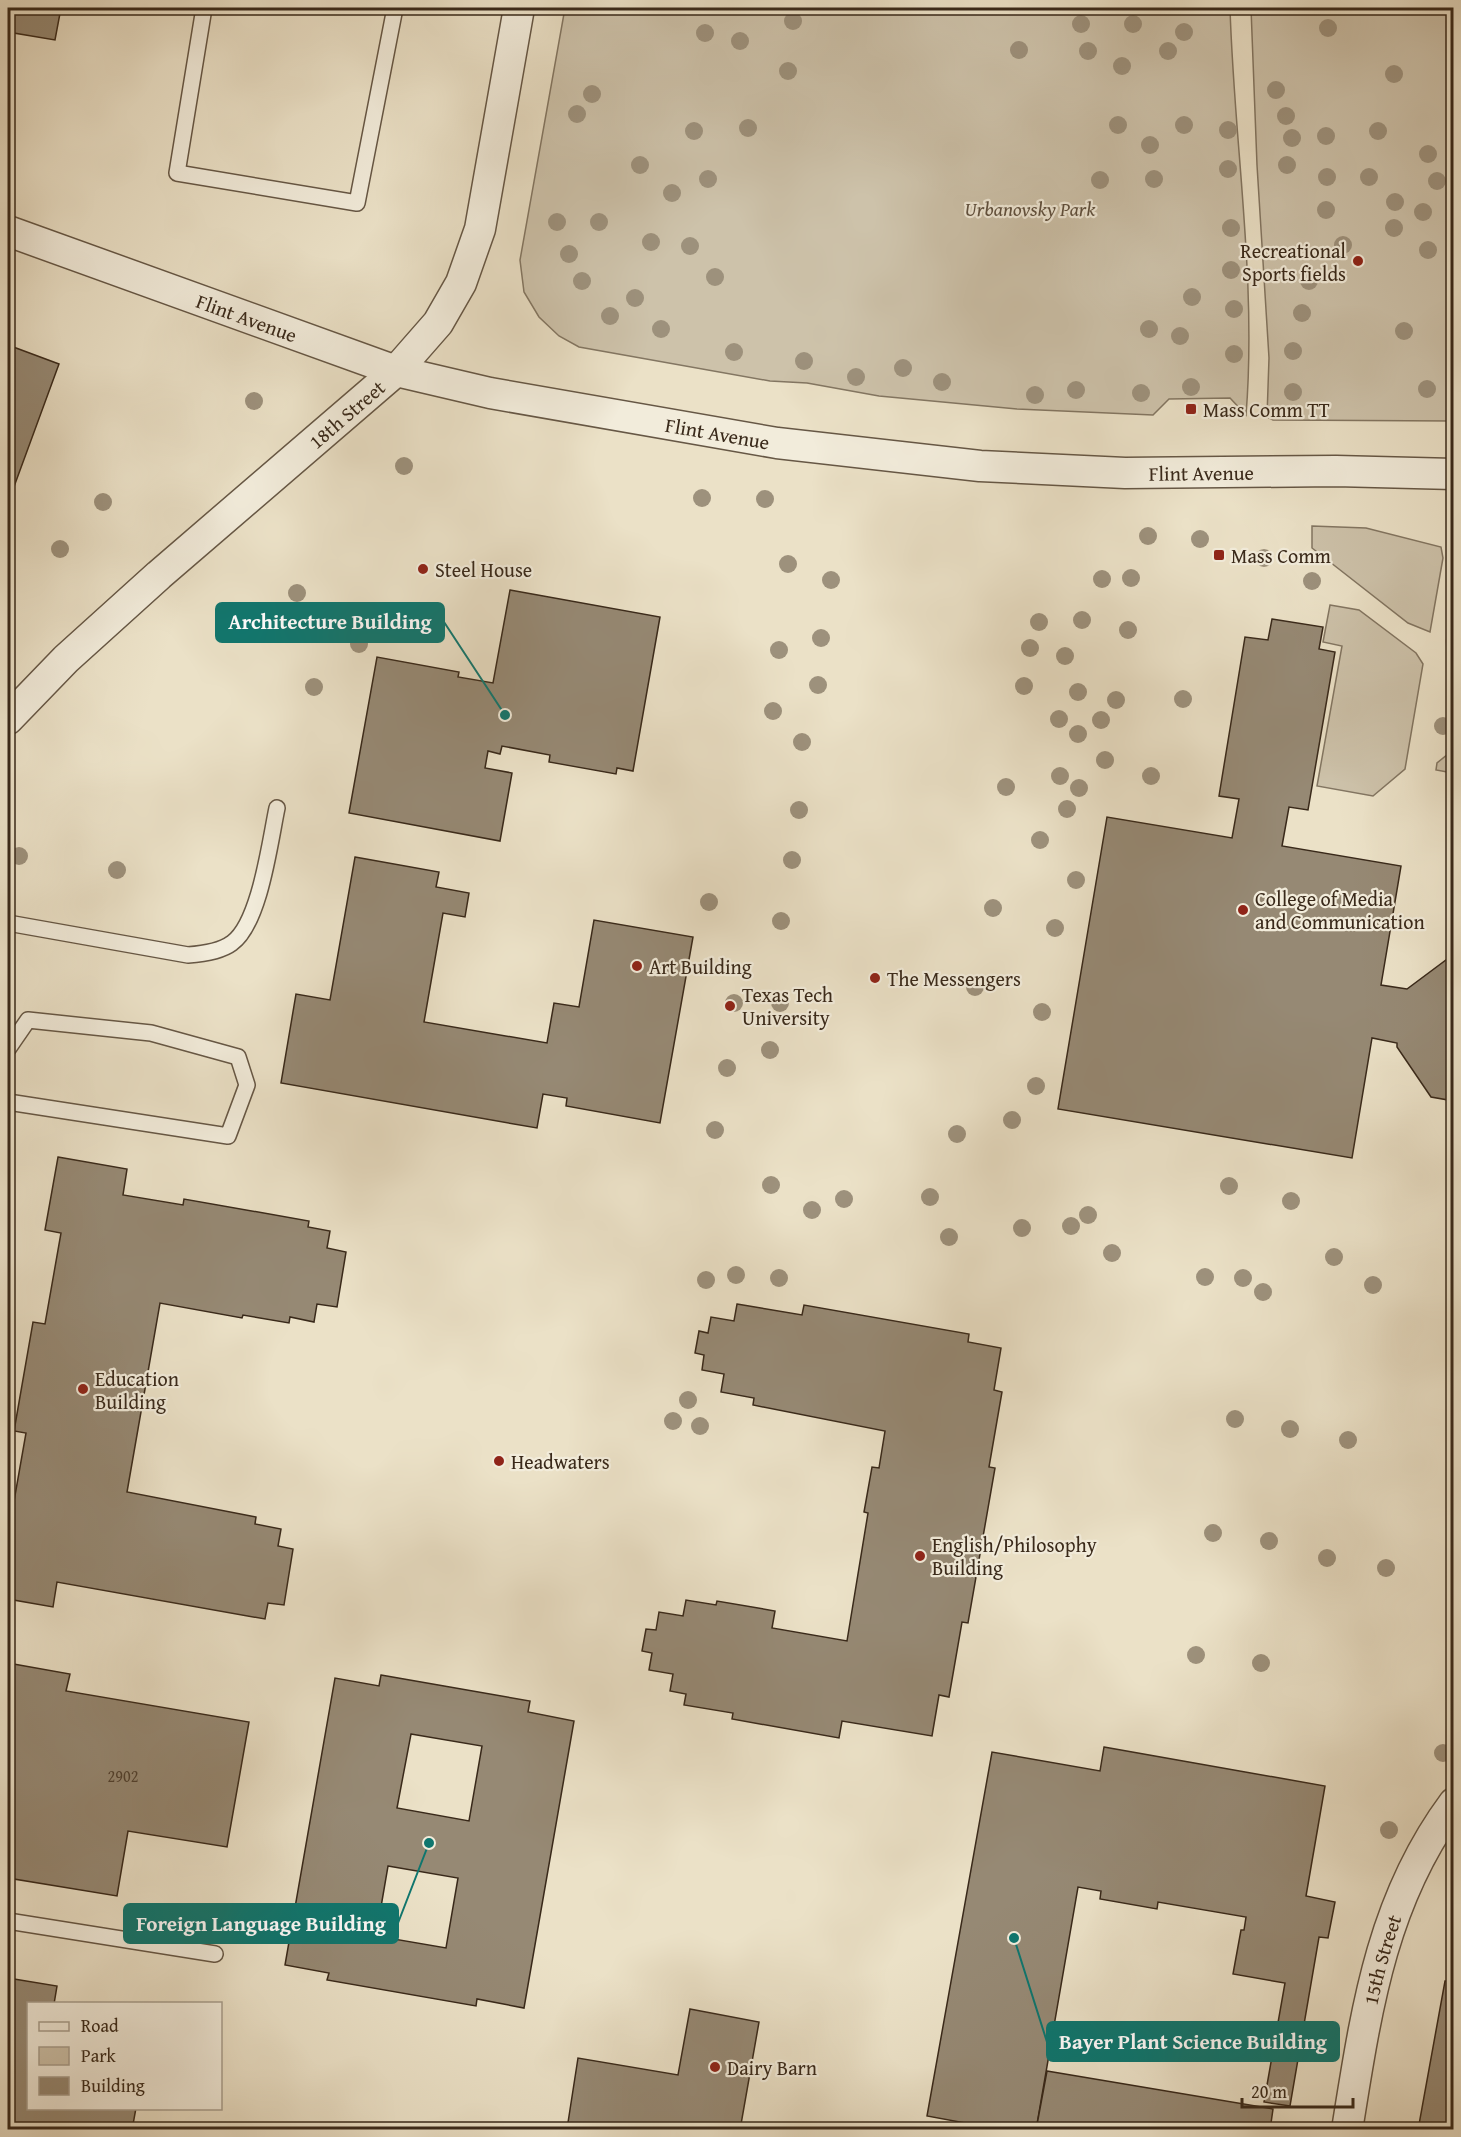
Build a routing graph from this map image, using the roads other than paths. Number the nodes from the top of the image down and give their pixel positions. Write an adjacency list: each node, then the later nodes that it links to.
1 (204, 8): 2 (lane)
2 (395, 8)
3 (519, 8): 5 (street, 18th Street)
4 (8, 231): 5 (street, Flint Avenue)
5 (396, 370): 6 (street, Flint Avenue); 7 (street, 18th Street)
6 (1454, 474)
7 (8, 719)
8 (277, 808): 9 (lane)
9 (8, 923)
10 (8, 1049): 11 (lane)
11 (8, 1102)
12 (1454, 1803): 15 (street, 15th Street)
13 (8, 1921): 14 (lane)
14 (215, 1954)
15 (1347, 2130)

